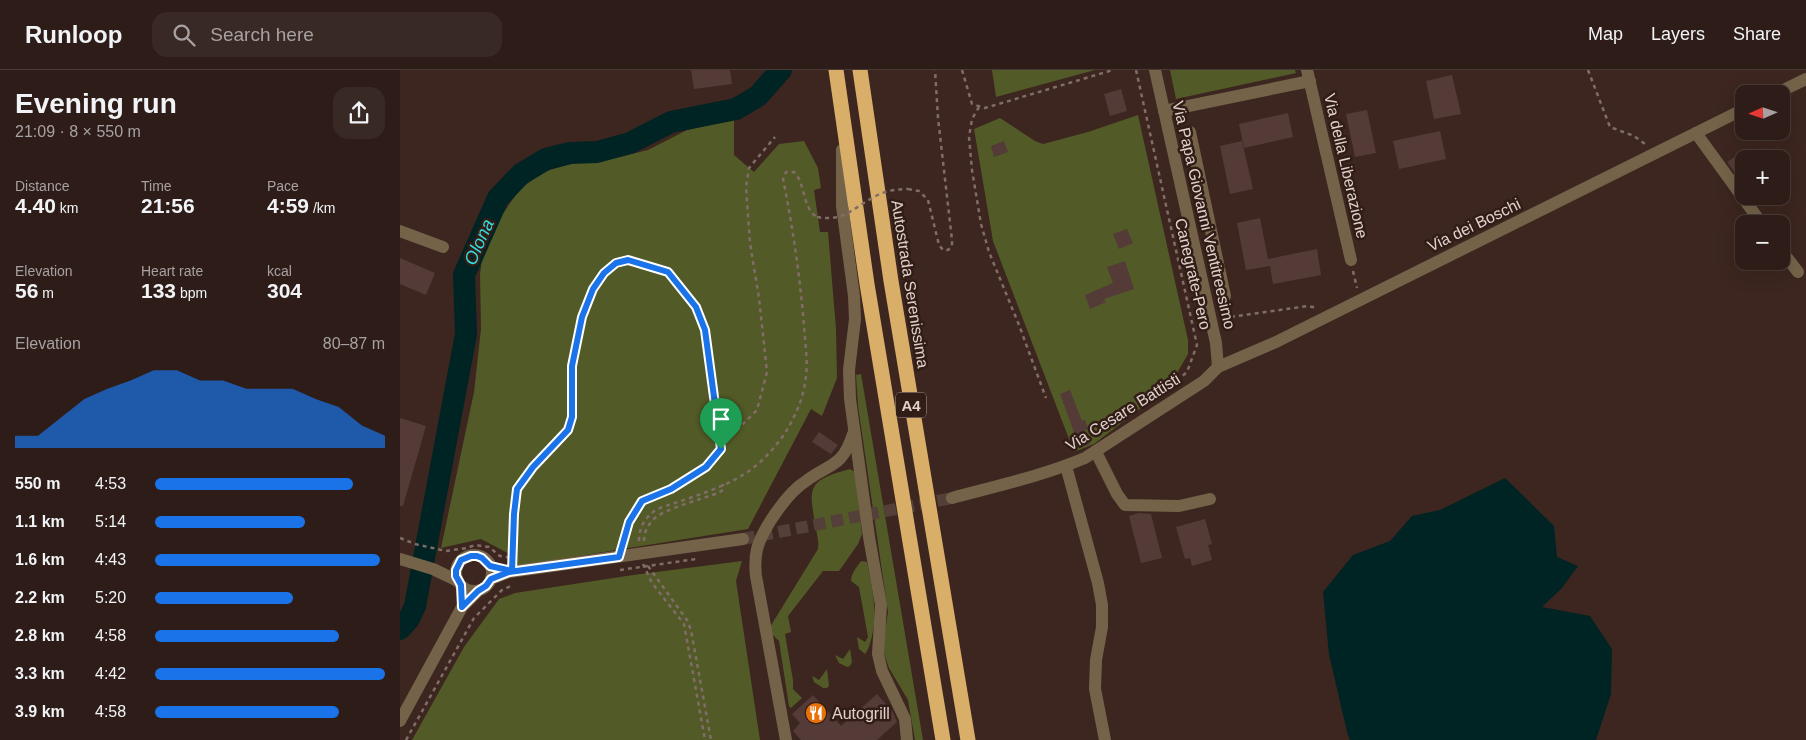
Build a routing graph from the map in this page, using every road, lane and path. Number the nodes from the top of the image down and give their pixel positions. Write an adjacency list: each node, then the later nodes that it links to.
1 (836, 70): 15 (highway, A4)
2 (860, 70): 67 (highway, Autostrada Serenissima / A4)
3 (935, 70): 37 (path, bridge)
4 (962, 70): 12 (path)
5 (1112, 70): 12 (path)
6 (1136, 70): 31 (path, Canegrate-Pero)
7 (1155, 70): 13 (street, Via Papa Giovanni Ventitreesimo)
8 (1588, 70): 19 (path)
9 (1308, 75): 13 (street, Via della Liberazione); 25 (street, Via della Liberazione)
10 (1806, 78): 11 (street)
11 (1790, 86)
12 (979, 107): 32 (path)
13 (1164, 111): 22 (street, Via Papa Giovanni Ventitreesimo)
14 (1735, 114): 17 (street, Via dei Boschi)
15 (843, 118): 33 (street); 66 (highway, A4)
16 (1190, 132): 20 (street)
17 (1696, 134): 21 (street); 30 (street, Via dei Boschi)
18 (775, 137): 34 (path)
19 (1649, 147)
20 (1207, 213): 22 (street); 29 (street)
21 (1755, 215)
22 (1187, 217): 30 (street, Via Papa Giovanni Ventitreesimo)
23 (400, 231): 24 (street)
24 (443, 247)
25 (1351, 260): 28 (path)
26 (1790, 262): 27 (street)
27 (1798, 272)
28 (1358, 295)
29 (1226, 296)
30 (1218, 367): 35 (street, Via Cesare Battisti)
31 (1166, 391)
32 (1046, 398)
33 (853, 434): 64 (street); 65 (street)
34 (721, 449): 44 (path); 45 (path)
35 (1096, 452): 36 (street, Via Cesare Battisti); 39 (street)
36 (1066, 466): 38 (street, Via Cesare Battisti); 68 (street)
37 (723, 484): 42 (path); 43 (path)
38 (952, 498)
39 (1210, 499)
40 (400, 538): 44 (path)
41 (743, 539): 45 (street)
42 (644, 546)
43 (640, 547)
44 (512, 557): 56 (path)
45 (619, 557): 56 (street)
46 (705, 558): 51 (path)
47 (646, 559): 51 (path)
48 (404, 560): 53 (street)
49 (642, 561): 52 (path)
50 (458, 565): 53 (street); 55 (street); 57 (street)
51 (649, 566): 52 (path); 63 (path)
52 (644, 567): 54 (path); 62 (path)
53 (433, 569): 57 (street)
54 (616, 571)
55 (490, 572): 56 (street); 58 (street)
56 (510, 572): 61 (path)
57 (459, 583): 58 (street); 59 (street)
58 (478, 591): 59 (street)
59 (462, 607): 60 (street)
60 (400, 721)
61 (406, 740)
62 (705, 740)
63 (711, 740)
64 (786, 740)
65 (907, 740)
66 (943, 740)
67 (968, 740)
68 (1105, 740)

